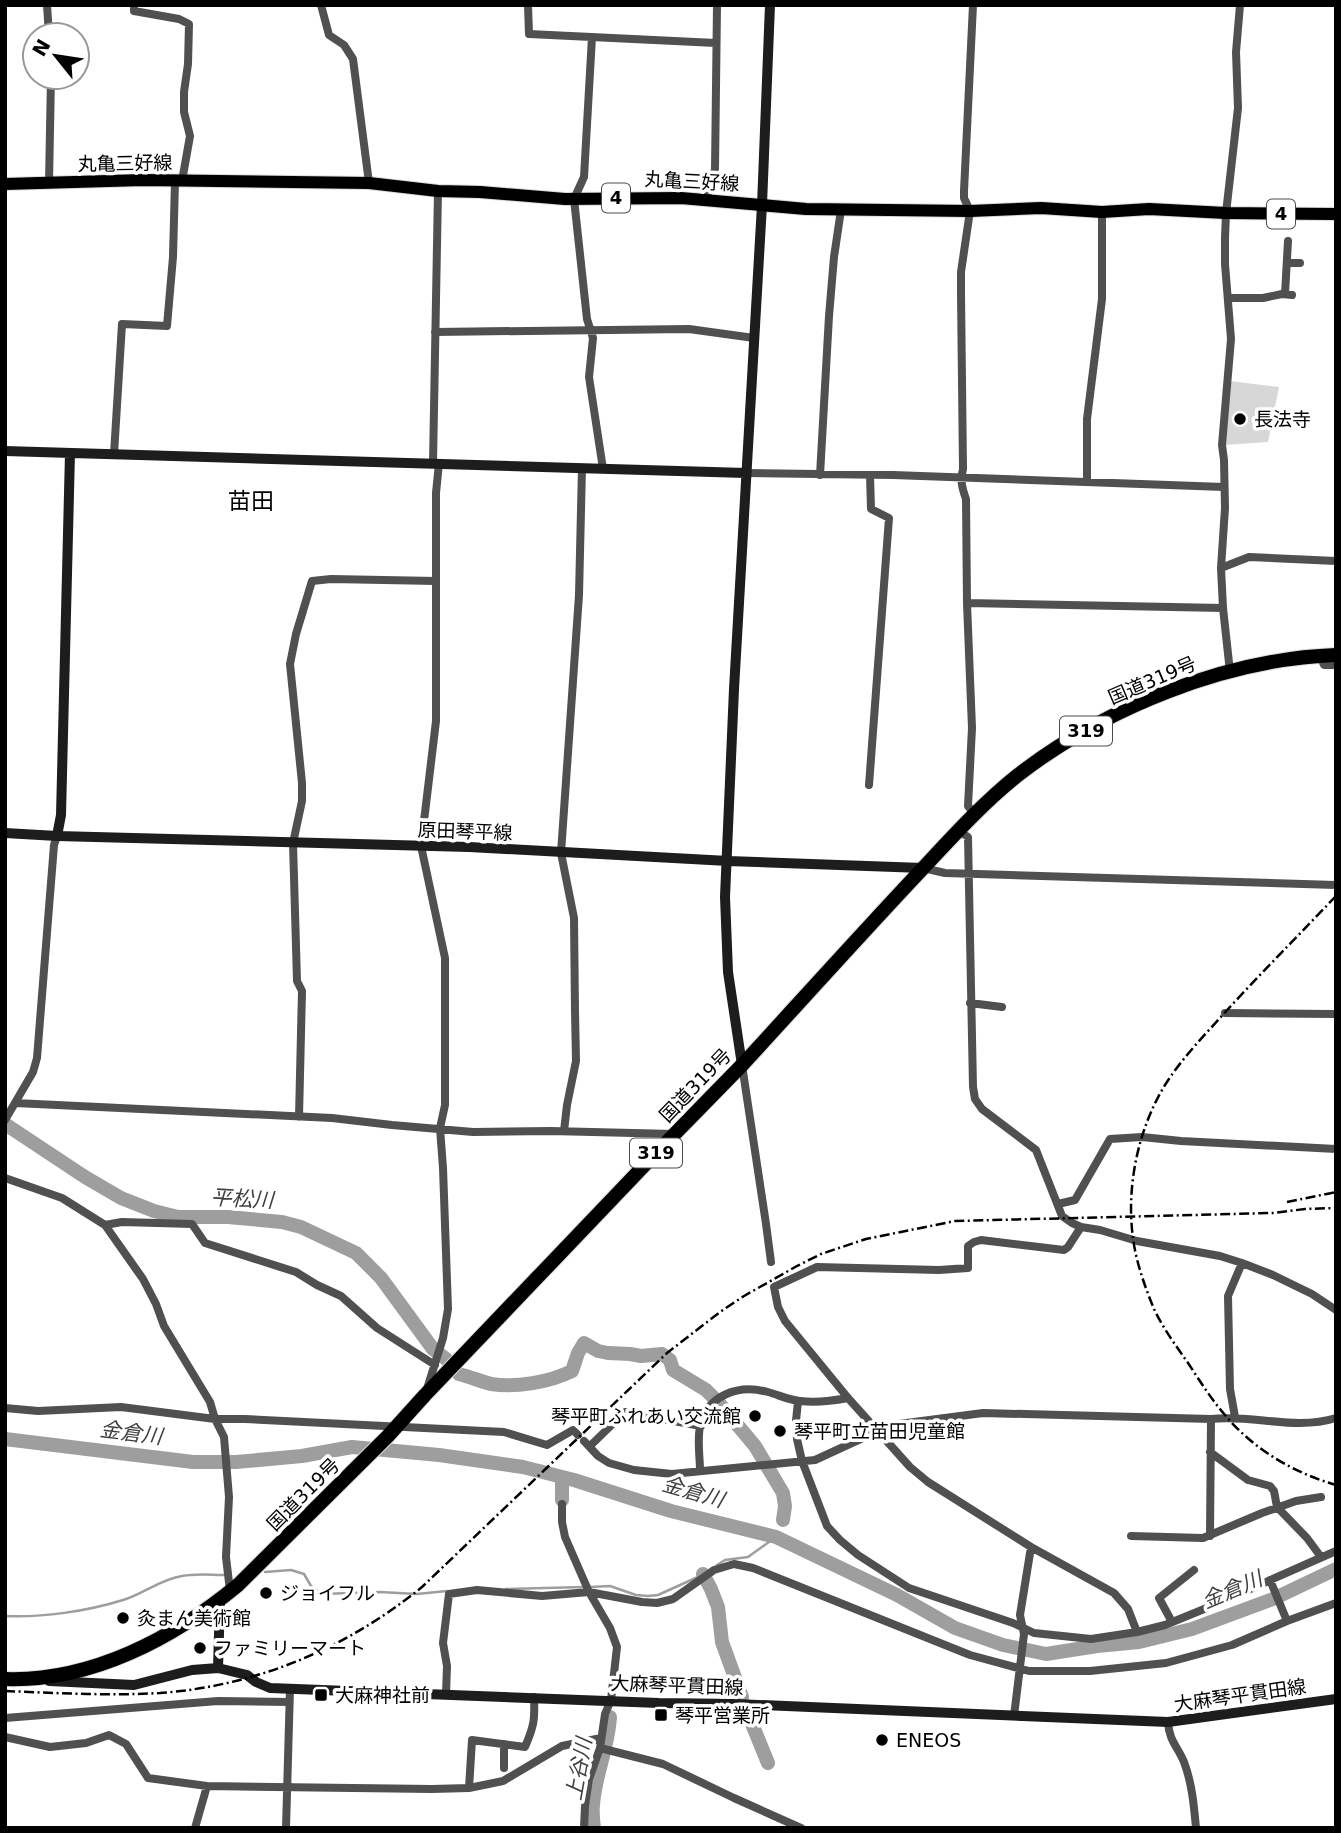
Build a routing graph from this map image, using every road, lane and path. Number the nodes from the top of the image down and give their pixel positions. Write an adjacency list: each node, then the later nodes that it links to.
1 (134, 5): 11 (street)
2 (321, 5): 13 (street)
3 (528, 5): 8 (street)
4 (717, 5): 9 (street)
5 (769, 5): 18 (street)
6 (972, 5): 20 (street)
7 (1240, 5): 22 (street)
8 (592, 37): 9 (street); 16 (street)
9 (716, 43): 17 (street)
10 (51, 91): 12 (street)
11 (179, 181): 12 (main road, 丸亀三好線 / 4); 13 (main road, 丸亀三好線 / 4); 33 (street)
12 (49, 183): 14 (main road, 丸亀三好線 / 4)
13 (369, 183): 15 (main road, 丸亀三好線 / 4)
14 (5, 184)
15 (438, 191): 16 (main road, 丸亀三好線 / 4); 29 (street)
16 (574, 199): 17 (main road, 丸亀三好線 / 4); 28 (street)
17 (706, 200): 18 (main road, 丸亀三好線 / 4)
18 (762, 205): 19 (main road, 丸亀三好線 / 4); 30 (street)
19 (841, 210): 20 (main road, 丸亀三好線 / 4); 38 (street)
20 (970, 211): 21 (main road, 丸亀三好線 / 4); 40 (street)
21 (1102, 212): 22 (main road, 丸亀三好線 / 4); 41 (street)
22 (1226, 213): 23 (main road, 丸亀三好線 / 4); 27 (street)
23 (1336, 214)
24 (1288, 241): 25 (street)
25 (1287, 263): 26 (street); 27 (street)
26 (1300, 263)
27 (1229, 298): 42 (street)
28 (591, 330): 29 (street); 30 (street); 36 (street)
29 (435, 332): 34 (street)
30 (754, 338): 37 (street)
31 (5, 451): 32 (street)
32 (70, 453): 33 (street); 56 (street)
33 (114, 454): 34 (street)
34 (436, 463): 35 (street); 45 (street)
35 (582, 468): 36 (street); 59 (street)
36 (603, 469): 37 (street)
37 (746, 473): 38 (street); 60 (street)
38 (820, 475): 39 (street)
39 (870, 475): 40 (street); 52 (street)
40 (961, 477): 41 (street); 46 (street)
41 (1087, 482): 42 (street)
42 (1224, 487): 44 (street)
43 (1336, 561): 44 (street)
44 (1221, 568): 47 (street)
45 (436, 581): 57 (street); 58 (street)
46 (967, 603): 47 (street); 53 (street)
47 (1223, 608): 51 (street)
48 (1336, 655): 49 (highway, 国道319号 / 319)
49 (1320, 656): 50 (street); 51 (highway, 国道319号 / 319)
50 (1336, 665)
51 (1230, 672): 53 (highway, 国道319号 / 319)
52 (869, 785)
53 (975, 815): 54 (highway, 国道319号 / 319)
54 (959, 831): 61 (highway, 国道319号 / 319); 62 (street)
55 (5, 833): 56 (street, 原田琴平線)
56 (57, 836): 57 (street, 原田琴平線); 69 (street)
57 (293, 843): 58 (street, 原田琴平線); 70 (street)
58 (421, 846): 59 (street, 原田琴平線); 72 (street)
59 (561, 853): 60 (street, 原田琴平線); 73 (street)
60 (728, 861): 61 (street, 原田琴平線); 68 (street)
61 (923, 868): 62 (street); 68 (highway, 国道319号 / 319)
62 (968, 873): 63 (street); 64 (street)
63 (1336, 885)
64 (970, 1003): 65 (street); 77 (street)
65 (1002, 1007)
66 (1225, 1013): 67 (street)
67 (1336, 1014)
68 (742, 1065): 74 (highway, 国道319号 / 319); 80 (street)
69 (15, 1103): 70 (street); 71 (street)
70 (299, 1117): 72 (street)
71 (5, 1120)
72 (440, 1128): 73 (street); 83 (street)
73 (564, 1131): 74 (street)
74 (674, 1134): 84 (highway, 国道319号 / 319)
75 (1336, 1149): 77 (street)
76 (5, 1178): 78 (street)
77 (1058, 1204): 79 (street)
78 (105, 1225): 83 (street); 90 (street)
79 (1081, 1227): 81 (street); 85 (street)
80 (771, 1262)
81 (1242, 1263): 82 (street); 88 (street)
82 (1336, 1310)
83 (435, 1365): 84 (street)
84 (425, 1395): 94 (highway, 国道319号 / 319)
85 (848, 1398): 86 (street); 93 (street)
86 (798, 1401): 92 (street); 97 (street)
87 (5, 1408): 90 (street)
88 (1235, 1417): 89 (street); 91 (street)
89 (1336, 1418)
90 (215, 1419): 94 (street); 110 (street)
91 (1211, 1419): 93 (street); 96 (street)
92 (701, 1426): 95 (street); 98 (street)
93 (877, 1430): 97 (street); 104 (street)
94 (393, 1432): 95 (street); 110 (highway, 国道319号 / 319)
95 (584, 1441): 98 (street)
96 (1210, 1452): 101 (street); 103 (street)
97 (802, 1461): 98 (street); 114 (street)
98 (700, 1471)
99 (1321, 1497): 101 (street)
100 (562, 1504): 109 (street)
101 (1277, 1507): 103 (street); 106 (street)
102 (1131, 1536): 103 (street)
103 (1210, 1536)
104 (1031, 1547): 114 (street); 115 (street)
105 (1336, 1551): 106 (street)
106 (1321, 1557): 108 (street)
107 (1194, 1570): 113 (street)
108 (1270, 1580): 112 (street); 113 (street)
109 (589, 1592): 116 (street); 121 (street); 124 (street)
110 (225, 1596): 117 (street); 119 (highway, 国道319号 / 319)
111 (1336, 1603): 112 (street)
112 (1287, 1621): 116 (street)
113 (1172, 1622): 115 (street)
114 (1024, 1631): 115 (street); 116 (street)
115 (1137, 1632)
116 (1020, 1667): 126 (street)
117 (218, 1668): 119 (street, 大麻琴平貫田線); 120 (street, 大麻琴平貫田線)
118 (5, 1679): 119 (highway, 319)
119 (21, 1680)
120 (290, 1689): 121 (street, 大麻琴平貫田線); 125 (street)
121 (446, 1695): 122 (street, 大麻琴平貫田線)
122 (534, 1697): 124 (street, 大麻琴平貫田線); 131 (street)
123 (1336, 1699): 128 (street, 大麻琴平貫田線)
124 (611, 1700): 126 (street, 大麻琴平貫田線); 130 (street)
125 (289, 1702): 127 (street); 135 (street)
126 (1014, 1716): 128 (street, 大麻琴平貫田線)
127 (5, 1718)
128 (1168, 1722): 141 (street)
129 (5, 1737): 134 (street)
130 (601, 1738): 132 (street); 136 (street)
131 (504, 1744): 133 (street); 136 (street)
132 (600, 1748): 139 (street); 140 (street)
133 (504, 1768)
134 (207, 1786): 135 (street); 137 (street)
135 (288, 1786): 136 (street); 138 (street)
136 (468, 1788)
137 (195, 1828)
138 (286, 1828)
139 (584, 1828)
140 (801, 1828)
141 (1196, 1828)

